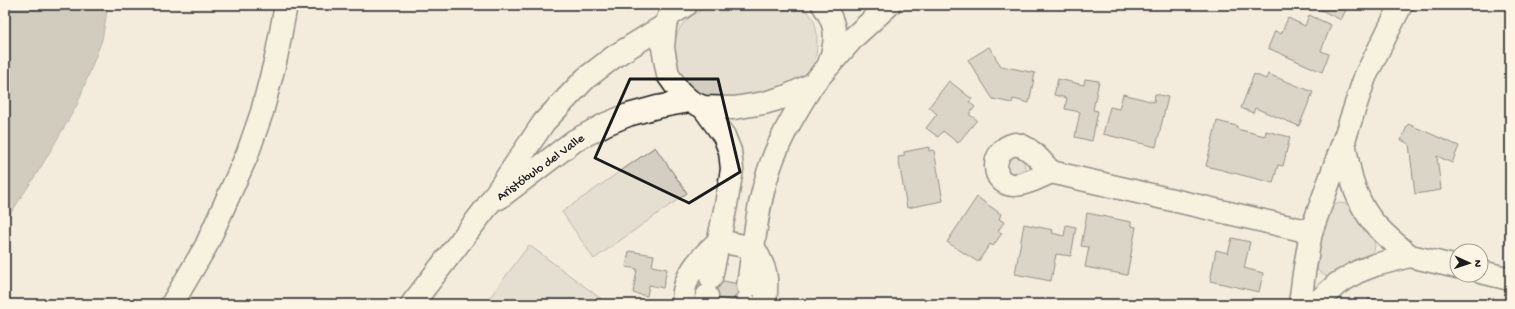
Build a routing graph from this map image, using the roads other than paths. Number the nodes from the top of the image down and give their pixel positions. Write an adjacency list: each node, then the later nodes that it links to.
1 (286, 5): 20 (street)
2 (823, 5): 6 (street)
3 (890, 5): 6 (street)
4 (1401, 5): 8 (street)
5 (673, 13): 7 (street); 10 (street, Aristóbulo del Valle)
6 (820, 76): 7 (street, Aristóbulo del Valle); 13 (street)
7 (696, 104): 10 (street, Aristóbulo del Valle); 12 (street)
8 (1344, 140): 11 (street); 14 (street)
9 (1051, 172): 11 (street)
10 (486, 208): 21 (street, Aristóbulo del Valle)
11 (1311, 232): 24 (street)
12 (719, 241): 13 (street); 18 (street); 22 (street)
13 (754, 248): 19 (street); 23 (street)
14 (1410, 256): 15 (street); 25 (street)
15 (1449, 265)
16 (1489, 274): 17 (street)
17 (1510, 279)
18 (707, 293)
19 (746, 298)
20 (172, 304)
21 (412, 304)
22 (684, 304)
23 (765, 304)
24 (1300, 304)
25 (1315, 304)

